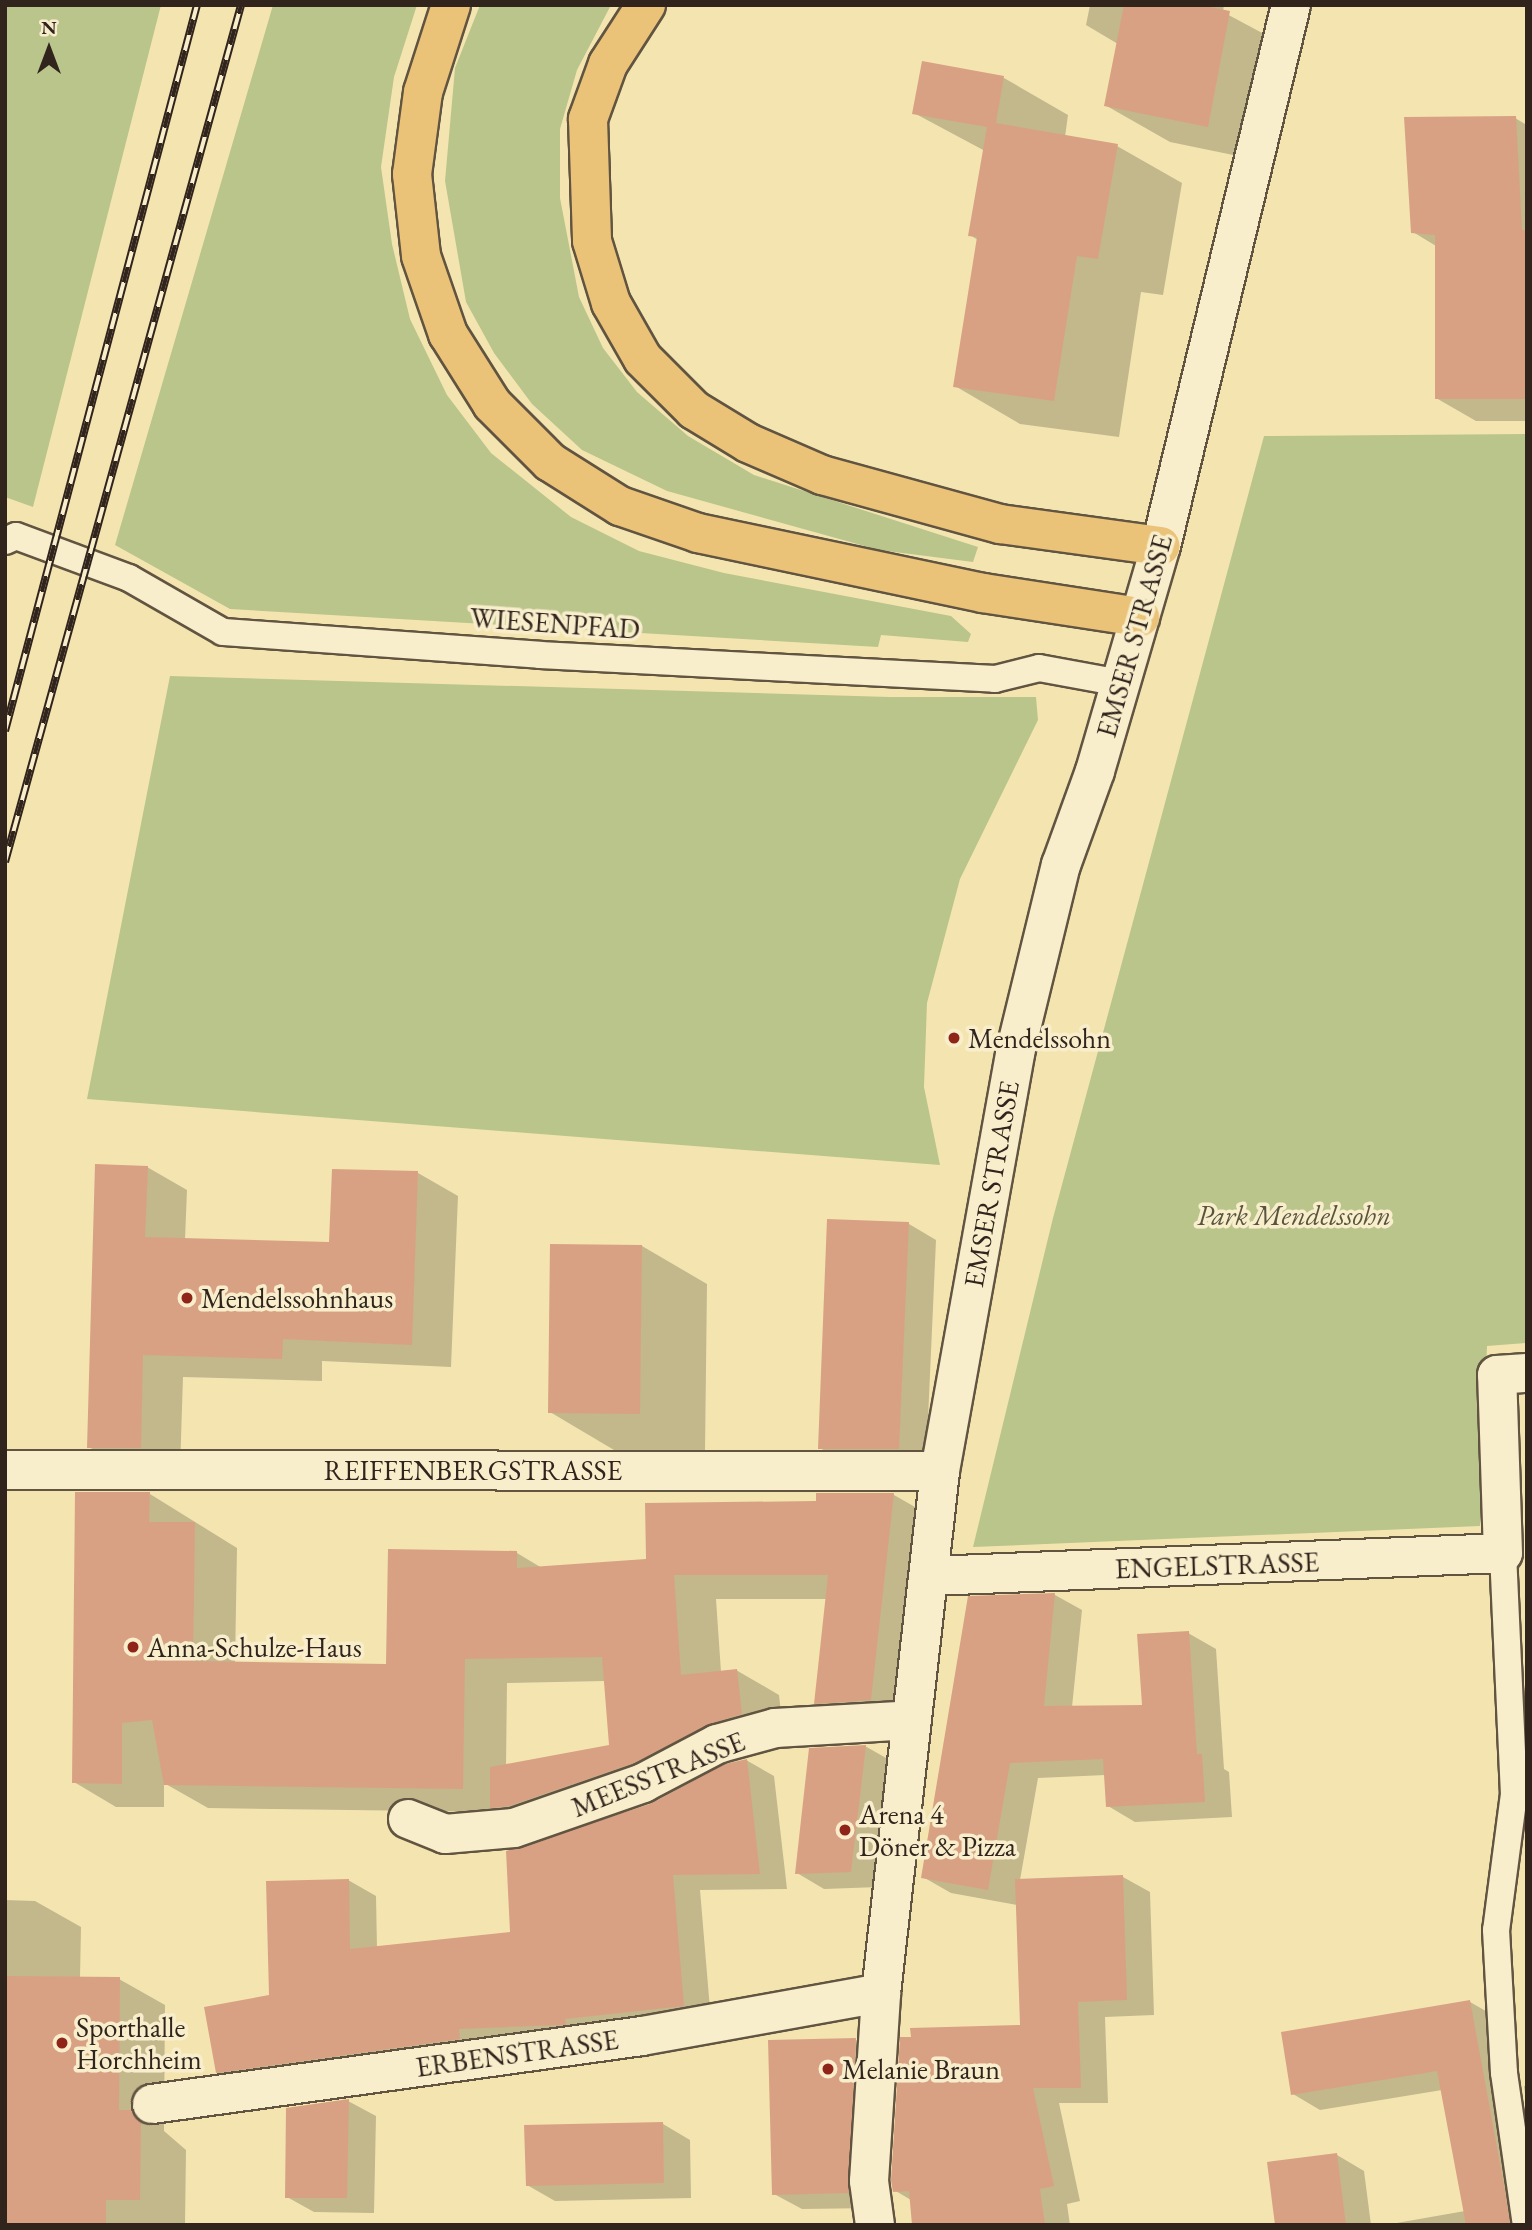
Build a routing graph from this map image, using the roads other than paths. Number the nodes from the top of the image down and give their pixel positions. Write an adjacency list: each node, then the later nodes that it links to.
1 (452, 5): 6 (highway)
2 (646, 5): 5 (highway)
3 (1291, 5): 5 (street, EMSER STRASSE)
4 (5, 541): 7 (lane, WIESENPFAD)
5 (1161, 546): 6 (street, EMSER STRASSE)
6 (1140, 617): 7 (street, EMSER STRASSE)
7 (1121, 683): 10 (street, EMSER STRASSE)
8 (1527, 1373): 11 (street)
9 (5, 1470): 10 (street, REIFFENBERGSTRASSE)
10 (940, 1471): 12 (street, EMSER STRASSE)
11 (1503, 1553): 12 (street, ENGELSTRASSE); 18 (lane)
12 (931, 1576): 13 (street, EMSER STRASSE)
13 (912, 1720): 14 (street, MEESSTRASSE); 15 (street, EMSER STRASSE)
14 (408, 1819)
15 (881, 1993): 16 (street, ERBENSTRASSE); 17 (street, EMSER STRASSE)
16 (152, 2104)
17 (875, 2225)
18 (1526, 2225)

